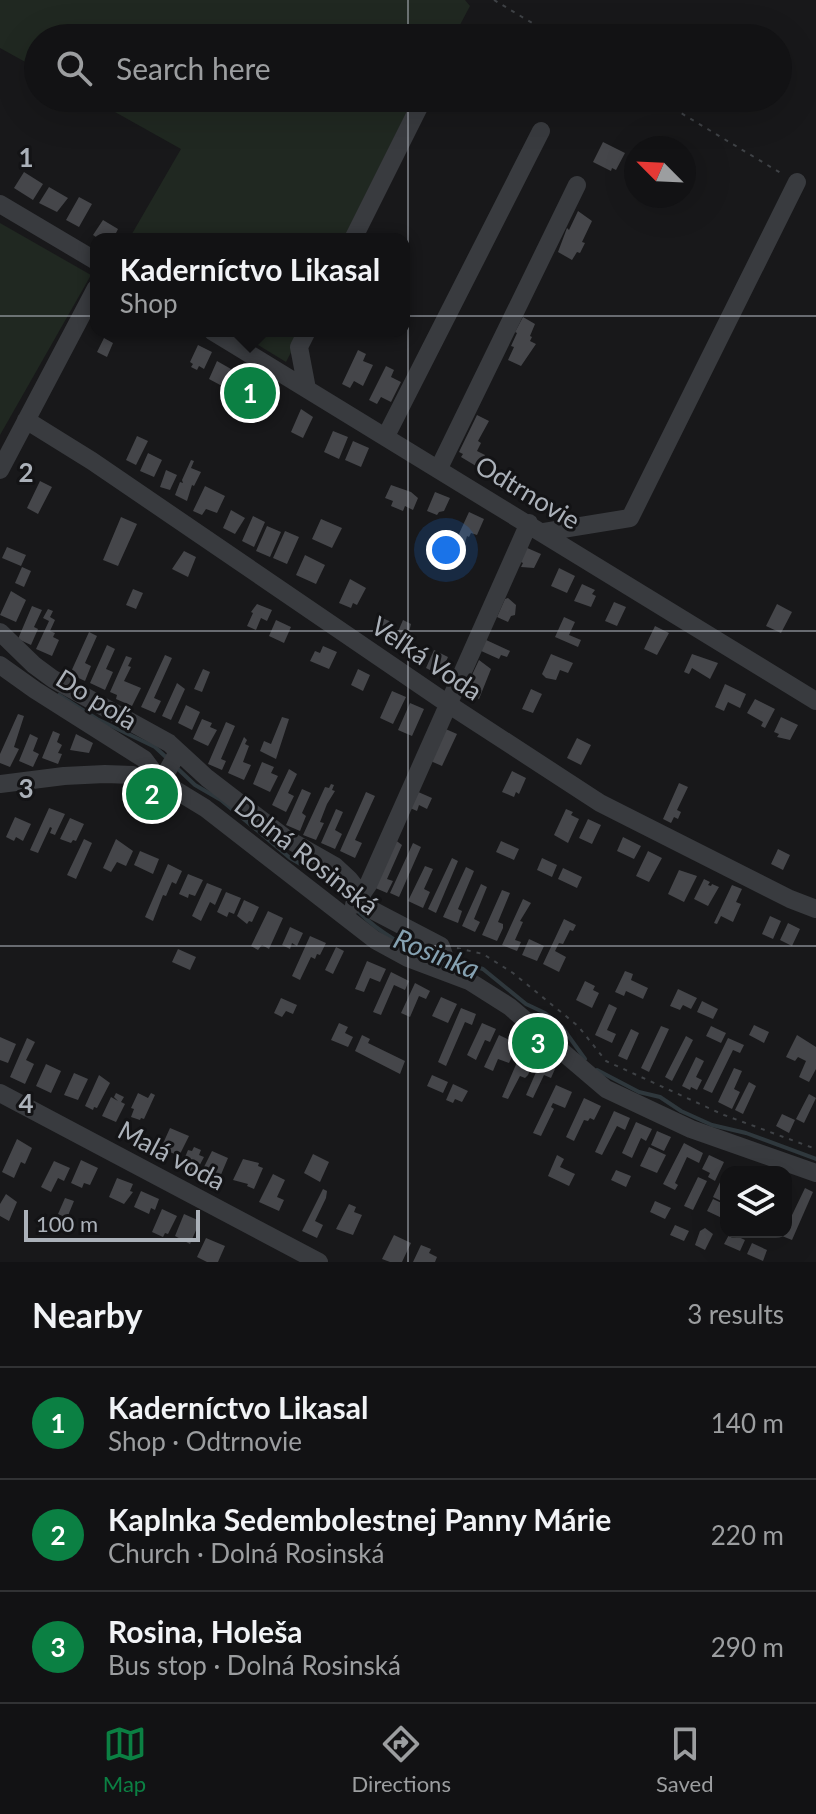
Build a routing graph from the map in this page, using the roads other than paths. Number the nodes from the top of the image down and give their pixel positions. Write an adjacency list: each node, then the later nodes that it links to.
1 (416, 112): 6 (street)
2 (541, 131): 13 (street)
3 (797, 182): 16 (street)
4 (577, 185): 14 (street)
5 (0, 204): 7 (street)
6 (356, 233)
7 (90, 257)
8 (90, 299): 12 (street)
9 (222, 337): 11 (street, Odtrnovie)
10 (304, 337): 11 (street)
11 (307, 389): 13 (street, Odtrnovie)
12 (26, 420): 15 (street); 20 (street, Veľká Voda)
13 (386, 436): 14 (street, Odtrnovie)
14 (439, 468): 16 (street, Odtrnovie)
15 (0, 470)
16 (537, 528): 19 (street, Odtrnovie); 20 (street)
17 (0, 632): 21 (street)
18 (0, 665): 21 (street, Do poľa)
19 (816, 700)
20 (448, 704): 23 (street); 24 (street, Veľká Voda)
21 (171, 764): 22 (street, Dolná Rosinská); 23 (street, Dolná Rosinská); 23 (street)
22 (0, 784)
23 (352, 906): 25 (street); 25 (street, Dolná Rosinská)
24 (816, 909)
25 (443, 959): 27 (street, Dolná Rosinská)
26 (0, 1093): 28 (street, Malá voda)
27 (816, 1173)
28 (319, 1262)

